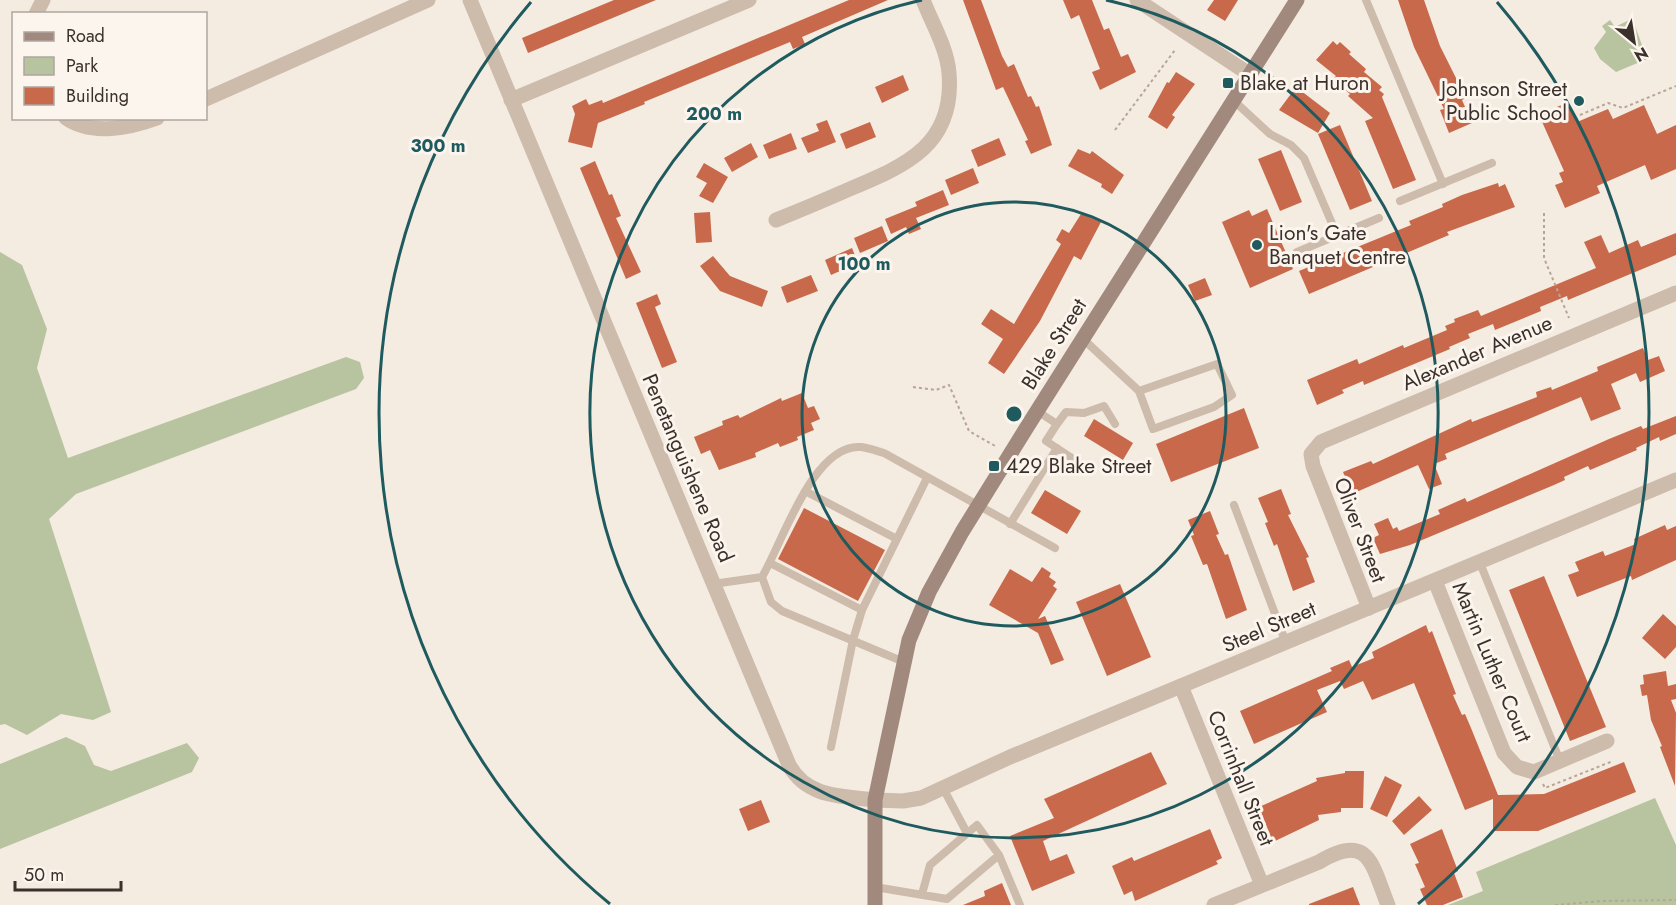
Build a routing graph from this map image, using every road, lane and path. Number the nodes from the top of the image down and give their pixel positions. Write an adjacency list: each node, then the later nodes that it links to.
1 (428, 0): 12 (street)
2 (470, 0): 13 (street, Penetanguishene Road)
3 (749, 0): 8 (street)
4 (923, 0): 24 (street)
5 (1137, 0): 10 (street)
6 (1297, 0): 10 (main road, Blake Street)
7 (1366, 0): 20 (lane)
8 (726, 4): 13 (street)
9 (1175, 50): 18 (path)
10 (1249, 74): 14 (main road, Blake Street)
11 (1676, 86): 15 (path)
12 (207, 99)
13 (511, 100): 51 (street, Penetanguishene Road)
14 (1233, 100): 25 (lane); 29 (main road, Blake Street)
15 (1580, 115)
16 (70, 120): 17 (street)
17 (147, 120)
18 (1115, 130)
19 (1492, 163): 20 (lane)
20 (1443, 184): 21 (lane)
21 (1400, 201)
22 (1544, 213): 28 (path)
23 (1379, 218): 25 (lane)
24 (776, 220)
25 (1337, 235): 26 (lane)
26 (1297, 252)
27 (1676, 293): 37 (street, Alexander Avenue)
28 (1569, 318)
29 (1082, 338): 31 (lane); 32 (main road, Blake Street)
30 (913, 387): 36 (path)
31 (1139, 391): 31 (lane)
32 (1037, 411): 33 (lane); 36 (main road, Blake Street)
33 (1057, 424): 34 (lane); 35 (lane)
34 (1115, 424)
35 (1057, 448): 38 (lane); 44 (lane)
36 (1010, 454): 43 (main road, Blake Street)
37 (1313, 466): 52 (street, Oliver Street)
38 (1090, 470)
39 (927, 478): 41 (lane); 43 (lane); 45 (lane)
40 (1676, 480): 48 (street, Steel Street)
41 (805, 491): 45 (lane); 47 (lane)
42 (1234, 505): 55 (lane)
43 (978, 506): 44 (lane); 56 (main road, Blake Street)
44 (1010, 524): 46 (lane)
45 (897, 539): 53 (lane)
46 (1055, 548)
47 (770, 563): 49 (lane); 53 (lane)
48 (1480, 563): 50 (street, Steel Street); 60 (lane)
49 (762, 577): 51 (lane); 54 (lane)
50 (1435, 581): 52 (street, Steel Street); 60 (street, Martin Luther Court)
51 (713, 584): 62 (street, Penetanguishene Road)
52 (1369, 608): 55 (street, Steel Street)
53 (862, 610): 54 (lane)
54 (853, 640): 56 (lane); 59 (lane)
55 (1286, 643): 57 (street, Steel Street)
56 (904, 662): 62 (main road, Blake Street)
57 (1180, 686): 61 (street, Steel Street); 65 (street, Corrinhall Street)
58 (1607, 741): 60 (street, Martin Luther Court)
59 (831, 747)
60 (1560, 761)
61 (944, 788): 62 (street, Steel Street); 63 (lane)
62 (875, 800): 66 (main road)
63 (967, 833): 64 (lane); 67 (lane)
64 (999, 855): 67 (lane); 70 (lane)
65 (1262, 885): 71 (street); 72 (street)
66 (875, 887): 67 (lane); 69 (main road)
67 (922, 894)
68 (1676, 900): 73 (path)
69 (875, 905)
70 (1020, 905)
71 (1214, 905)
72 (1388, 905)
73 (1555, 905)

